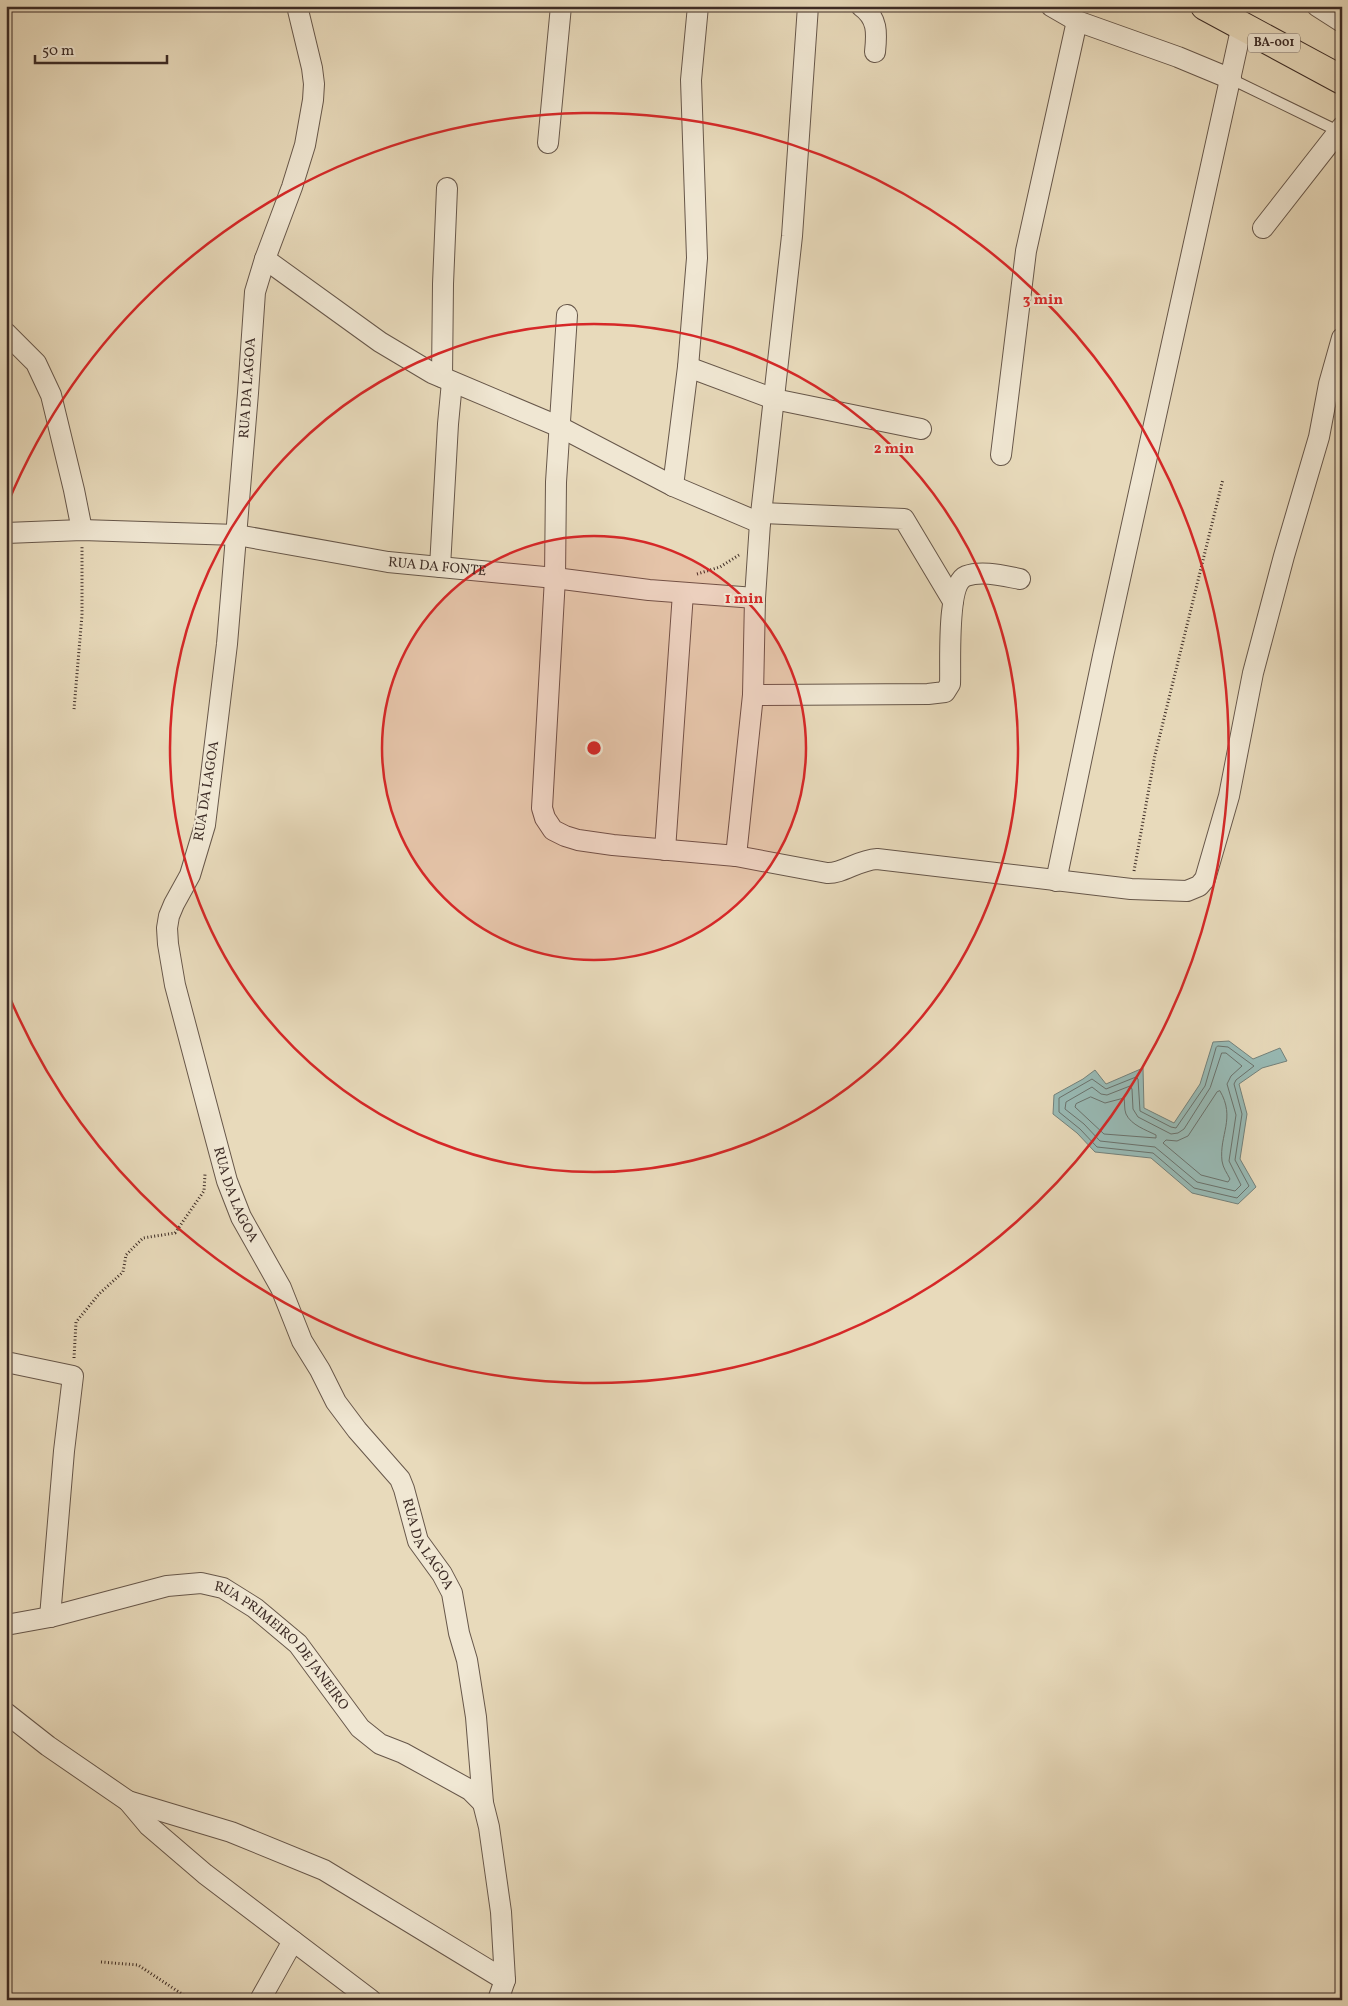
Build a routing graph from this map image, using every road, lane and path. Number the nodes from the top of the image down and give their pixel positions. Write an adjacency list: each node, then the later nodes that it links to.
1 (297, 6): 19 (street, RUA DA LAGOA)
2 (561, 6): 16 (street)
3 (698, 6): 23 (street)
4 (808, 6): 25 (street)
5 (861, 6): 12 (street)
6 (1051, 6): 9 (street)
7 (1205, 6): 11 (main road, BA-001)
8 (1317, 6): 10 (street)
9 (1077, 21): 13 (street); 28 (street)
10 (1342, 22)
11 (1242, 26): 13 (street); 14 (main road, BA-001)
12 (875, 52)
13 (1231, 79): 15 (lane); 46 (street)
14 (1342, 80)
15 (1340, 129): 18 (street)
16 (548, 143)
17 (447, 188): 24 (street)
18 (1263, 228)
19 (264, 259): 24 (street); 34 (street, RUA DA LAGOA)
20 (567, 315): 26 (street)
21 (6, 333): 32 (street)
22 (1342, 338): 47 (street)
23 (688, 367): 25 (street); 30 (street)
24 (447, 380): 26 (street); 35 (street)
25 (774, 399): 27 (street); 31 (street)
26 (560, 427): 30 (street); 37 (street)
27 (921, 429)
28 (1001, 455)
29 (1223, 478): 47 (path)
30 (673, 486): 31 (street)
31 (760, 526): 36 (path); 40 (street); 41 (street)
32 (82, 530): 33 (street, RUA DA FONTE); 34 (street, RUA DA FONTE); 43 (path)
33 (6, 533)
34 (237, 535): 35 (street, RUA DA FONTE); 55 (street, RUA DA LAGOA)
35 (440, 567): 37 (street, RUA DA FONTE)
36 (695, 575)
37 (555, 578): 39 (street, RUA DA FONTE); 44 (street)
38 (1020, 579): 41 (street)
39 (683, 593): 40 (street, RUA DA FONTE); 44 (street)
40 (755, 598): 42 (street)
41 (953, 601): 42 (street)
42 (753, 695): 45 (street)
43 (74, 709)
44 (665, 850): 45 (street)
45 (736, 856): 46 (street)
46 (1056, 881): 47 (street)
47 (1131, 889)
48 (206, 1166): 50 (path)
49 (6, 1362): 50 (street)
50 (73, 1376): 51 (street)
51 (50, 1617): 52 (street, RUA PRIMEIRO DE JANEIRO); 55 (street, RUA PRIMEIRO DE JANEIRO)
52 (6, 1625)
53 (6, 1713): 54 (street)
54 (128, 1801): 56 (street); 58 (street)
55 (483, 1803): 58 (street, RUA DA LAGOA)
56 (293, 1940): 60 (street); 61 (street)
57 (101, 1962): 59 (path)
58 (505, 1980): 62 (street)
59 (191, 2000)
60 (260, 2000)
61 (371, 2000)
62 (498, 2000)

